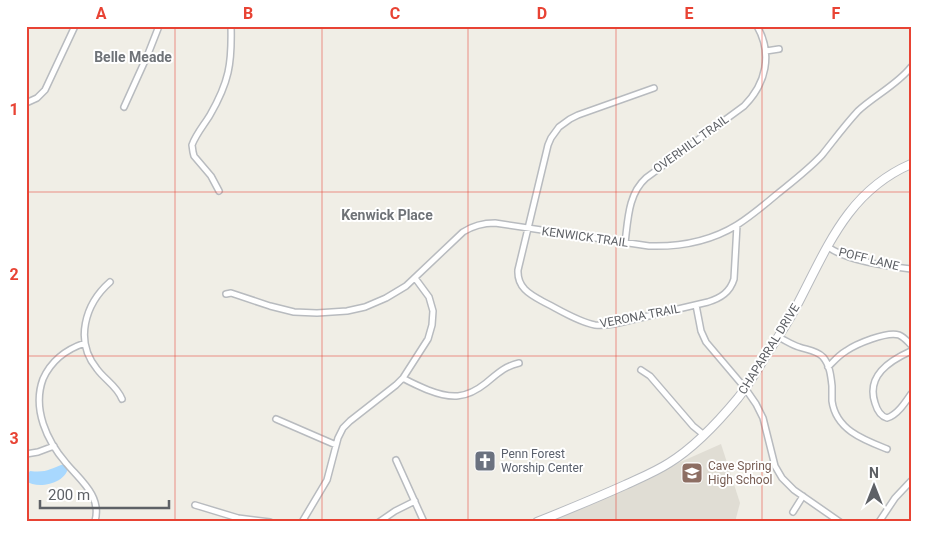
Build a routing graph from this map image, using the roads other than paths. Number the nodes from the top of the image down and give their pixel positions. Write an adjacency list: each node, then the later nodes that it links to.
1 (75, 26): 9 (street)
2 (159, 26): 10 (street)
3 (231, 26): 12 (street)
4 (757, 26): 6 (street, OVERHILL TRAIL)
5 (779, 49): 6 (street)
6 (766, 51): 15 (street, OVERHILL TRAIL)
7 (911, 67): 13 (street, KENWICK TRAIL)
8 (654, 88): 14 (street, VERONA TRAIL)
9 (26, 103)
10 (124, 107)
11 (911, 164): 16 (street, CHAPARRAL DRIVE)
12 (219, 191)
13 (737, 225): 15 (street, KENWICK TRAIL); 21 (street, VERONA TRAIL)
14 (528, 228): 15 (street, KENWICK TRAIL); 18 (street, KENWICK TRAIL); 21 (street, VERONA TRAIL)
15 (625, 243)
16 (828, 247): 17 (street, POFF LANE); 22 (street, CHAPARRAL DRIVE)
17 (911, 269)
18 (415, 278): 20 (street, KENWICK TRAIL); 29 (street)
19 (110, 282): 23 (street)
20 (226, 294)
21 (696, 305): 30 (street)
22 (778, 337): 27 (street); 30 (street, CHAPARRAL DRIVE)
23 (85, 343): 32 (street); 38 (street)
24 (911, 345): 27 (street)
25 (911, 351): 34 (street)
26 (519, 363): 29 (street)
27 (828, 367): 39 (street)
28 (641, 370): 36 (street)
29 (403, 378): 37 (street)
30 (745, 388): 36 (street, CHAPARRAL DRIVE); 43 (street)
31 (911, 394): 34 (street)
32 (122, 399)
33 (911, 399): 34 (street)
34 (904, 403)
35 (276, 419): 37 (street)
36 (704, 435): 52 (street, CHAPARRAL DRIVE)
37 (336, 445): 49 (street)
38 (54, 446): 40 (street); 47 (street)
39 (887, 449)
40 (26, 454)
41 (396, 460): 44 (street)
42 (911, 481): 54 (street)
43 (803, 496): 46 (street); 53 (street)
44 (415, 501): 50 (street); 51 (street)
45 (195, 506): 48 (street)
46 (792, 512)
47 (95, 521)
48 (270, 522)
49 (302, 522)
50 (380, 522)
51 (424, 522)
52 (537, 522)
53 (840, 522)
54 (879, 522)

